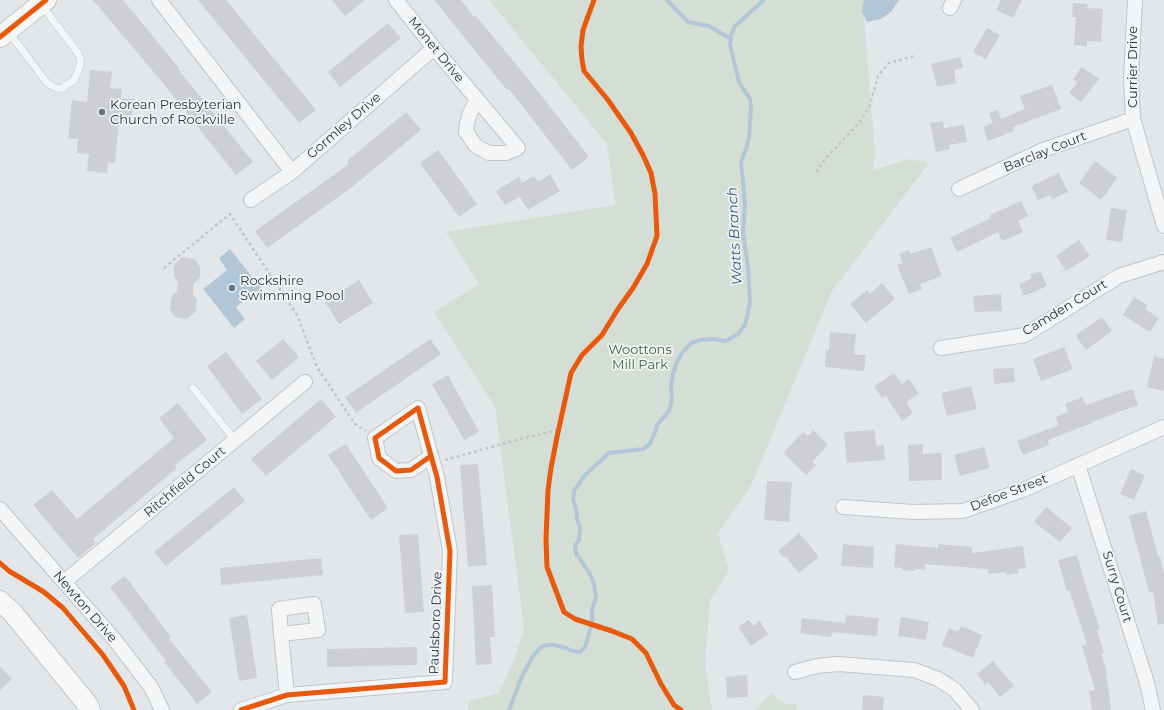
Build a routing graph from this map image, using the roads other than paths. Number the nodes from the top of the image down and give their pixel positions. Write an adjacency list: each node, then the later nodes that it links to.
1 (159, 0): 9 (street)
2 (396, 0): 6 (street, Monet Drive)
3 (1135, 0): 8 (street, Currier Drive)
4 (44, 2): 5 (main road); 5 (lane)
5 (4, 34)
6 (434, 48): 7 (street, Monet Drive); 9 (street, Gormley Drive)
7 (477, 99)
8 (1133, 119): 10 (street, Barclay Court); 12 (street, Currier Drive)
9 (292, 172): 11 (street, Gormley Drive)
10 (958, 189)
11 (251, 200)
12 (1164, 226)
13 (1164, 262): 14 (street, Camden Court)
14 (941, 348)
15 (305, 382): 18 (street, Ritchfield Court)
16 (193, 388): 18 (lane)
17 (1164, 427): 20 (street, Defoe Street)
18 (235, 440): 23 (street, Ritchfield Court)
19 (432, 459): 19 (street, Paulsboro Drive); 27 (street, Paulsboro Drive)
20 (1078, 465): 21 (street, Defoe Street); 32 (street, Surry Court)
21 (843, 507)
22 (0, 509): 23 (street, Newton Drive)
23 (64, 582): 29 (street, Newton Drive)
24 (0, 601): 28 (main road)
25 (281, 634): 27 (street)
26 (794, 672): 31 (street)
27 (287, 694): 30 (street, Paulsboro Drive)
28 (90, 710)
29 (162, 710)
30 (241, 710)
31 (972, 710)
32 (1153, 710)

